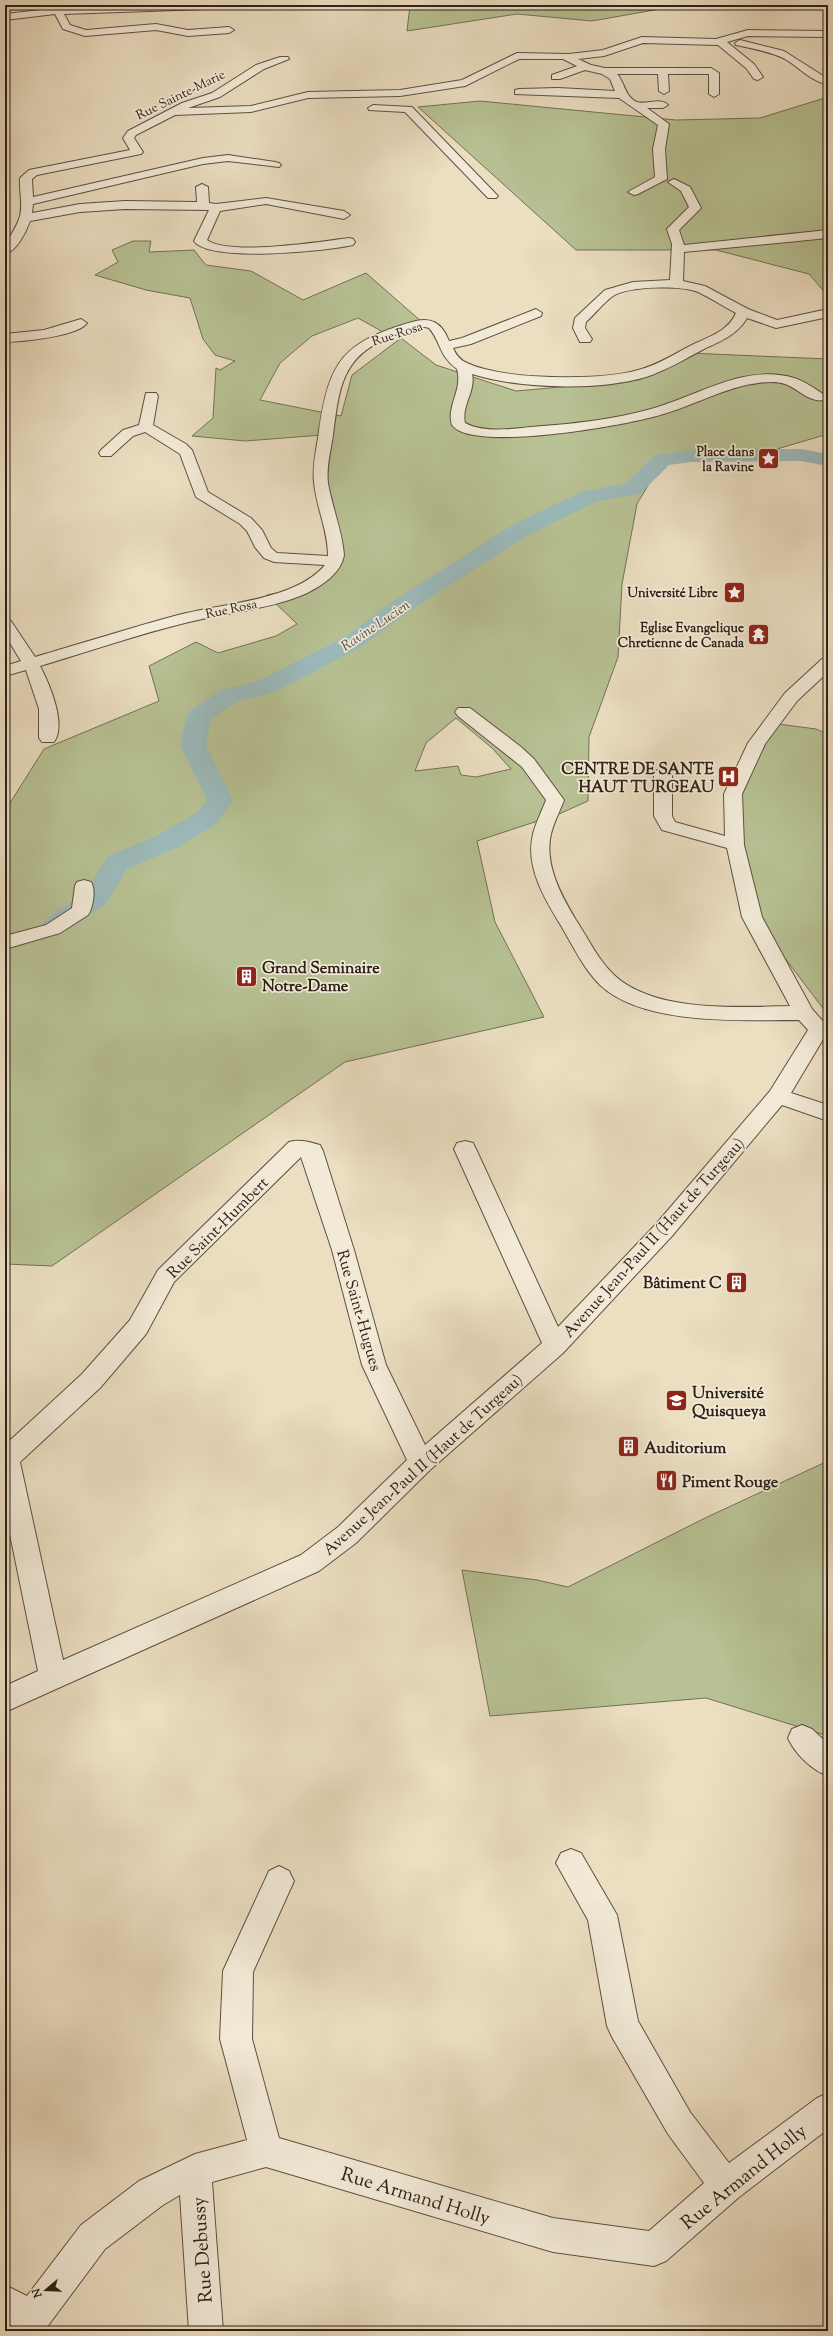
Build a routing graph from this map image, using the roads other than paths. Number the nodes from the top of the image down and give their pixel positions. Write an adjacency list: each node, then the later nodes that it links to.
1 (233, 5): 2 (street)
2 (140, 6): 3 (street)
3 (58, 11): 4 (street); 5 (street)
4 (5, 17)
5 (229, 30)
6 (828, 34): 7 (street)
7 (722, 41): 8 (street); 14 (street); 15 (street)
8 (569, 57): 10 (street); 23 (street)
9 (284, 59): 25 (street, Rue Sainte-Marie)
10 (584, 66): 11 (street); 13 (street)
11 (605, 70): 12 (street); 19 (street)
12 (663, 70): 16 (street); 18 (street)
13 (556, 77)
14 (758, 77)
15 (828, 82)
16 (664, 91)
17 (519, 92): 19 (street)
18 (714, 94)
19 (622, 95): 21 (street)
20 (663, 105): 21 (street)
21 (635, 106): 29 (street)
22 (362, 108): 30 (street)
23 (251, 109): 24 (street); 25 (street)
24 (299, 109)
25 (171, 112): 31 (street, Rue Sainte-Marie)
26 (275, 166): 31 (street)
27 (674, 182): 38 (street)
28 (202, 186): 32 (street)
29 (634, 192)
30 (492, 196)
31 (27, 202): 35 (street, Rue Sainte-Marie)
32 (202, 206): 33 (street); 35 (street)
33 (216, 208): 34 (street); 37 (street)
34 (344, 215)
35 (26, 218): 39 (street, Rue Sainte-Marie)
36 (828, 234): 38 (street)
37 (349, 242)
38 (680, 248): 40 (street)
39 (5, 250)
40 (677, 284): 41 (street); 46 (street)
41 (743, 312): 43 (street); 48 (street, Rue Rosa)
42 (536, 313): 47 (street)
43 (828, 313)
44 (81, 323): 45 (street)
45 (5, 338)
46 (585, 339)
47 (444, 346): 48 (street, Rue Rosa); 53 (street, Rue Rosa)
48 (463, 366): 50 (street)
49 (151, 396): 51 (street)
50 (818, 397)
51 (146, 427): 52 (street); 53 (street)
52 (106, 453)
53 (335, 561): 55 (street, Rue Rosa)
54 (5, 624): 55 (street)
55 (31, 662): 57 (street, Rue Rosa); 59 (street)
56 (828, 663): 61 (street)
57 (5, 671)
58 (464, 712): 64 (street)
59 (48, 738)
60 (663, 774): 61 (street)
61 (735, 845): 64 (street)
62 (84, 886): 63 (street)
63 (5, 943)
64 (817, 1024): 65 (street, Avenue Jean-Paul II (Haut de Turgeau))
65 (778, 1096): 66 (street); 69 (street, Avenue Jean-Paul II (Haut de Turgeau))
66 (828, 1113)
67 (465, 1149): 69 (street)
68 (312, 1151): 70 (street, Rue Saint-Hugues); 71 (street, Rue Saint-Humbert)
69 (555, 1346): 70 (street, Avenue Jean-Paul II (Haut de Turgeau))
70 (421, 1463): 71 (street, Avenue Jean-Paul II (Haut de Turgeau))
71 (53, 1677): 72 (street, Avenue Jean-Paul II (Haut de Turgeau))
72 (5, 1698)
73 (802, 1738): 74 (street)
74 (828, 1763)
75 (572, 1863): 80 (street)
76 (279, 1881): 78 (street)
77 (828, 2109): 80 (street, Rue Armand Holly)
78 (266, 2151): 79 (street); 80 (street, Rue Armand Holly)
79 (195, 2170): 81 (street); 82 (street, Rue Debussy)
80 (726, 2186)
81 (21, 2317)
82 (206, 2331)

